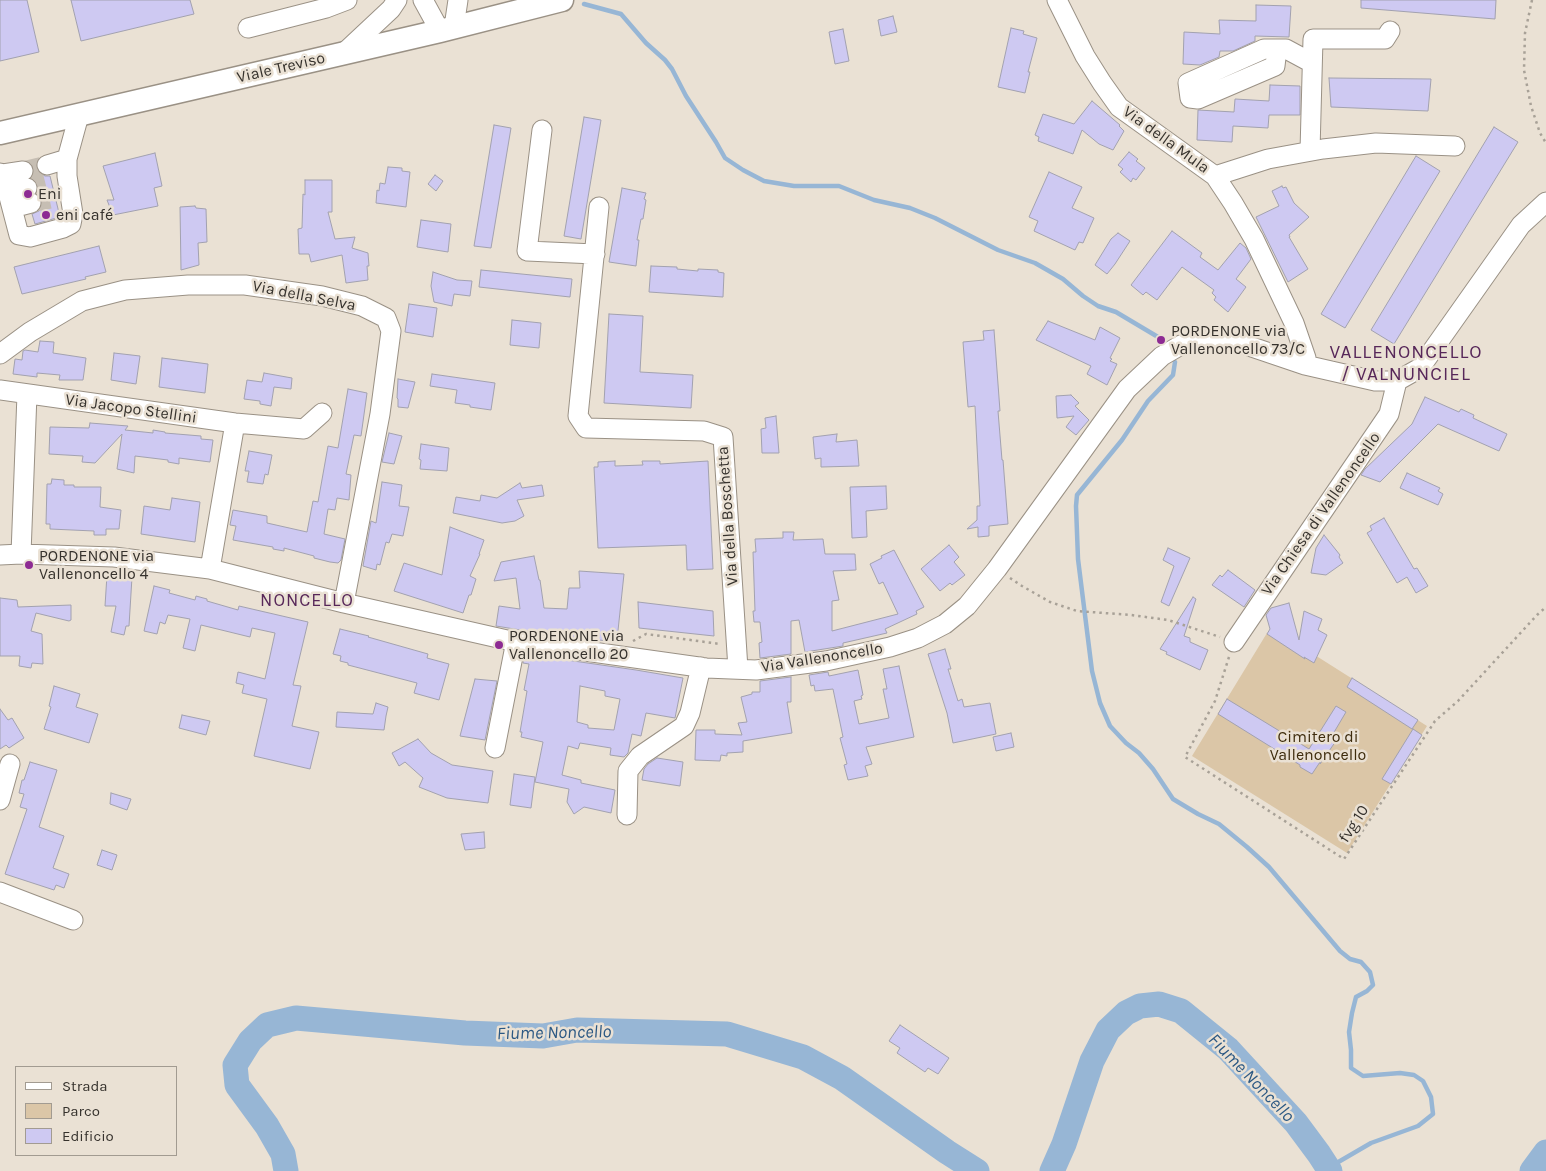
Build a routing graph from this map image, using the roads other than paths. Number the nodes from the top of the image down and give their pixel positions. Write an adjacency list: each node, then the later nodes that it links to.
1 (347, 0): 8 (street)
2 (397, 0): 12 (street)
3 (423, 0): 9 (street)
4 (458, 0): 9 (street)
5 (562, 0): 7 (main road, Viale Treviso)
6 (1057, 0): 19 (street, Via della Mula)
7 (522, 4): 9 (main road, Viale Treviso)
8 (248, 28)
9 (447, 29): 12 (main road, Viale Treviso)
10 (1390, 31): 13 (street)
11 (1276, 49): 13 (street)
12 (344, 53): 14 (main road, Viale Treviso)
13 (1312, 63): 18 (street)
14 (79, 115): 16 (main road, Viale Treviso); 20 (street)
15 (542, 130): 23 (street)
16 (0, 133)
17 (1455, 146): 18 (street)
18 (1310, 151): 19 (street)
19 (1215, 176): 25 (street, Via della Mula)
20 (6, 187): 20 (street)
21 (1546, 202): 26 (street, Via Vallenoncello)
22 (599, 207): 23 (street, Via della Boschetta)
23 (594, 254): 38 (street, Via della Boschetta)
24 (0, 354): 34 (street, Via della Selva)
25 (1305, 365): 26 (street, Via Vallenoncello); 38 (street, Via Vallenoncello)
26 (1397, 381): 36 (street, Via Chiesa di Vallenoncello)
27 (0, 390): 28 (street, Via Jacopo Stellini)
28 (27, 394): 30 (street, Via Jacopo Stellini); 31 (street)
29 (322, 413): 30 (street, Via Jacopo Stellini)
30 (235, 423): 33 (street)
31 (22, 554): 32 (street, Via Vallenoncello); 33 (street, Via Vallenoncello)
32 (0, 555)
33 (210, 569): 34 (street, Via Vallenoncello)
34 (344, 603): 35 (street, Via Vallenoncello)
35 (516, 641): 37 (street, Via Vallenoncello); 39 (street)
36 (1234, 642)
37 (701, 667): 38 (street, Via Vallenoncello); 42 (street)
38 (738, 669)
39 (495, 748)
40 (10, 764): 41 (street)
41 (0, 800)
42 (627, 815)
43 (0, 892): 44 (street)
44 (73, 920)

